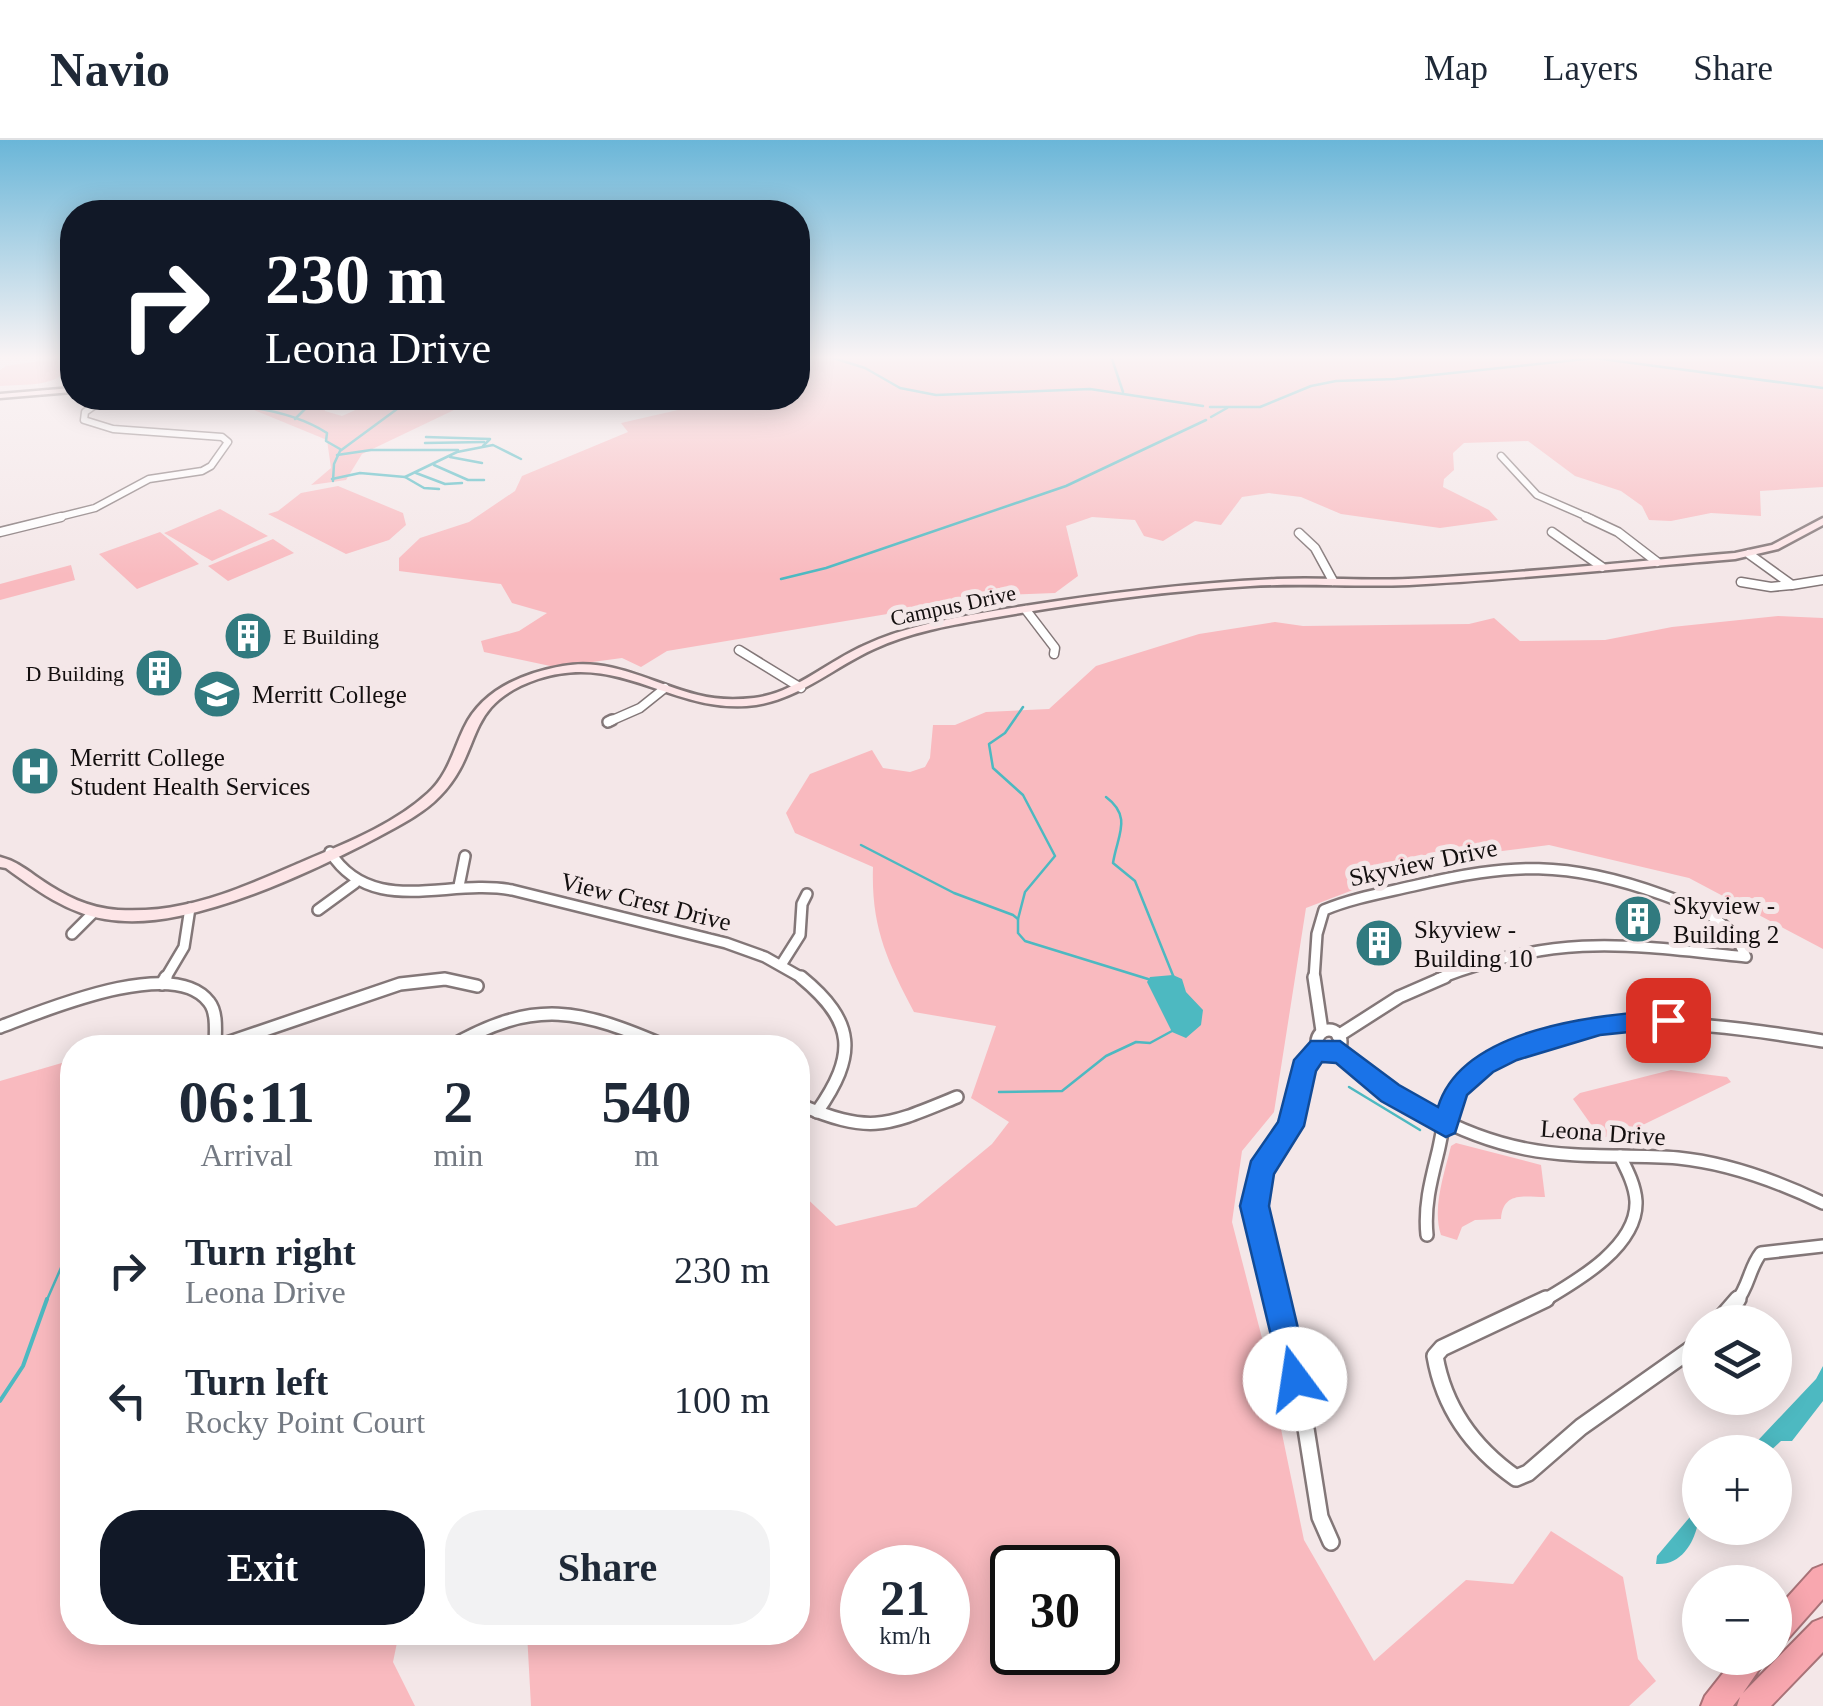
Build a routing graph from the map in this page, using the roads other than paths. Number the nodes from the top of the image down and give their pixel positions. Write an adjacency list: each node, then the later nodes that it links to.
1 (111, 429): 4 (street)
2 (1501, 456): 8 (street)
3 (1823, 521): 7 (street, Campus Drive)
4 (0, 532)
5 (1552, 532): 9 (street)
6 (1299, 533): 11 (street)
7 (1749, 554): 8 (street, Campus Drive); 13 (street)
8 (1657, 562): 9 (street, Campus Drive)
9 (1602, 567): 11 (street, Campus Drive)
10 (1823, 580): 13 (street)
11 (1333, 581): 14 (street, Campus Drive)
12 (1742, 582): 13 (street)
13 (1792, 584)
14 (1026, 610): 16 (street); 18 (street, Campus Drive)
15 (740, 650): 18 (street)
16 (1054, 654)
17 (665, 688): 18 (street, Campus Drive); 19 (street); 20 (street, Campus Drive)
18 (800, 688)
19 (608, 722)
20 (330, 852): 23 (street); 26 (street, Campus Drive)
21 (464, 856): 24 (street)
22 (0, 866): 28 (street, Campus Drive)
23 (355, 883): 24 (street, View Crest Drive); 27 (street)
24 (458, 886): 30 (street, View Crest Drive)
25 (807, 894): 30 (street)
26 (190, 908): 28 (street, Campus Drive); 31 (street)
27 (318, 910)
28 (94, 912): 29 (street)
29 (72, 934)
30 (781, 965): 45 (street, View Crest Drive)
31 (162, 984): 33 (street); 35 (street)
32 (477, 986): 36 (street)
33 (0, 1027)
34 (1322, 1031): 39 (street); 39 (street, Skyview Drive); 41 (street)
35 (215, 1035)
36 (251, 1035)
37 (474, 1035): 38 (street)
38 (639, 1035)
39 (1338, 1036): 42 (street)
40 (1823, 1041): 46 (street)
41 (1320, 1049): 42 (street); 53 (street)
42 (1340, 1052): 46 (street, Leona Drive)
43 (957, 1097): 45 (street)
44 (810, 1109): 45 (street)
45 (817, 1112)
46 (1446, 1125): 47 (street, Leona Drive); 49 (street)
47 (1620, 1156): 48 (street, Leona Drive); 52 (street)
48 (1823, 1204)
49 (1427, 1236)
50 (1823, 1246): 51 (street)
51 (1733, 1305)
52 (1682, 1356)
53 (1331, 1542)
54 (1823, 1579): 55 (highway)
55 (1792, 1613)
56 (1823, 1632): 59 (highway)
57 (1740, 1675): 58 (highway)
58 (1715, 1706)
59 (1750, 1706)

